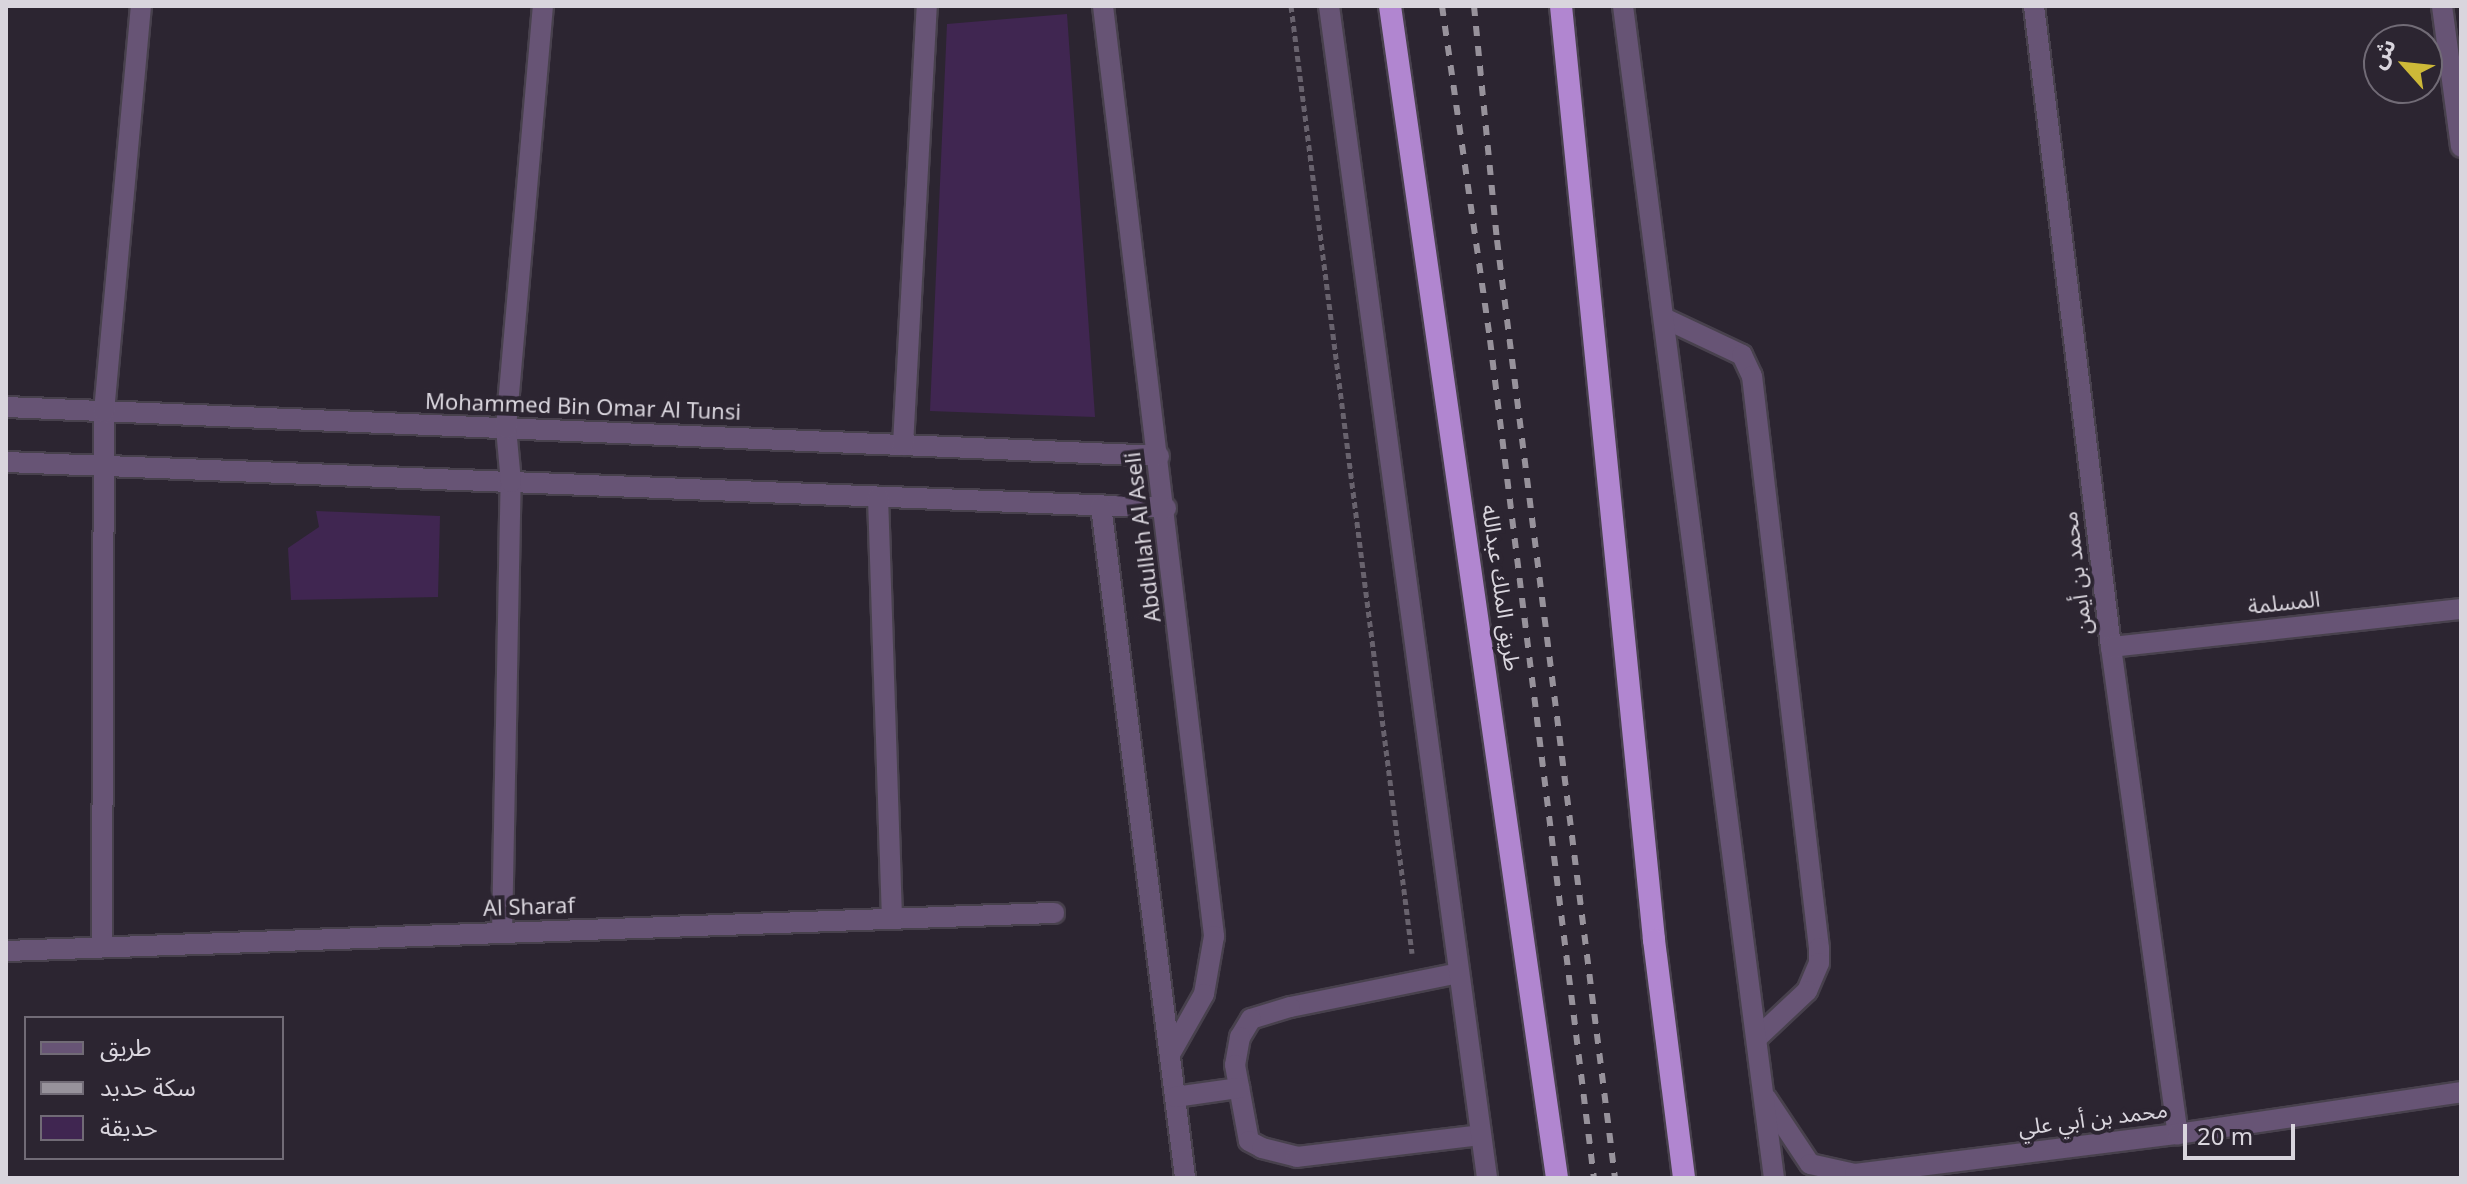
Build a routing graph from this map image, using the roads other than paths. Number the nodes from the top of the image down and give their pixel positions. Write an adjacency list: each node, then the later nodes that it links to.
1 (141, 6): 14 (street)
2 (543, 6): 15 (street)
3 (927, 6): 16 (street)
4 (1103, 6): 17 (street, Abdullah Al Aseli)
5 (1329, 6): 31 (street)
6 (1390, 6): 42 (highway, طريق الملك عبدالله)
7 (1561, 6): 43 (highway)
8 (1623, 6): 12 (street)
9 (2034, 6): 25 (street, محمد بن أيمن)
10 (2442, 6): 11 (street)
11 (2461, 147)
12 (1666, 319): 32 (street); 32 (street)
13 (6, 407): 14 (street, Mohammed Bin Omar Al Tunsi)
14 (104, 412): 15 (street, Mohammed Bin Omar Al Tunsi); 19 (street)
15 (506, 428): 16 (street, Mohammed Bin Omar Al Tunsi); 20 (street)
16 (903, 445): 17 (street, Mohammed Bin Omar Al Tunsi)
17 (1159, 456): 23 (street, Abdullah Al Aseli)
18 (6, 462): 19 (street)
19 (103, 466): 20 (street); 29 (street)
20 (511, 482): 21 (street); 28 (street)
21 (878, 497): 22 (street); 27 (street)
22 (1101, 506): 23 (street); 33 (street)
23 (1166, 508): 33 (street, Abdullah Al Aseli)
24 (2461, 609): 25 (street, المسلمة)
25 (2111, 647): 38 (street, محمد بن أيمن)
26 (1054, 913): 27 (street, Al Sharaf)
27 (892, 919): 28 (street, Al Sharaf)
28 (502, 933): 29 (street, Al Sharaf)
29 (102, 947): 30 (street, Al Sharaf)
30 (6, 951)
31 (1459, 973): 34 (street); 39 (street)
32 (1758, 1037): 37 (street)
33 (1170, 1054): 36 (street)
34 (1239, 1088): 36 (street); 39 (street)
35 (2461, 1092): 38 (street, محمد بن أبي علي)
36 (1175, 1097): 40 (street)
37 (1766, 1098): 38 (street, محمد بن أبي علي); 44 (street)
38 (2178, 1134)
39 (1481, 1135): 41 (street)
40 (1186, 1178)
41 (1487, 1178)
42 (1557, 1178)
43 (1684, 1178)
44 (1774, 1178)

